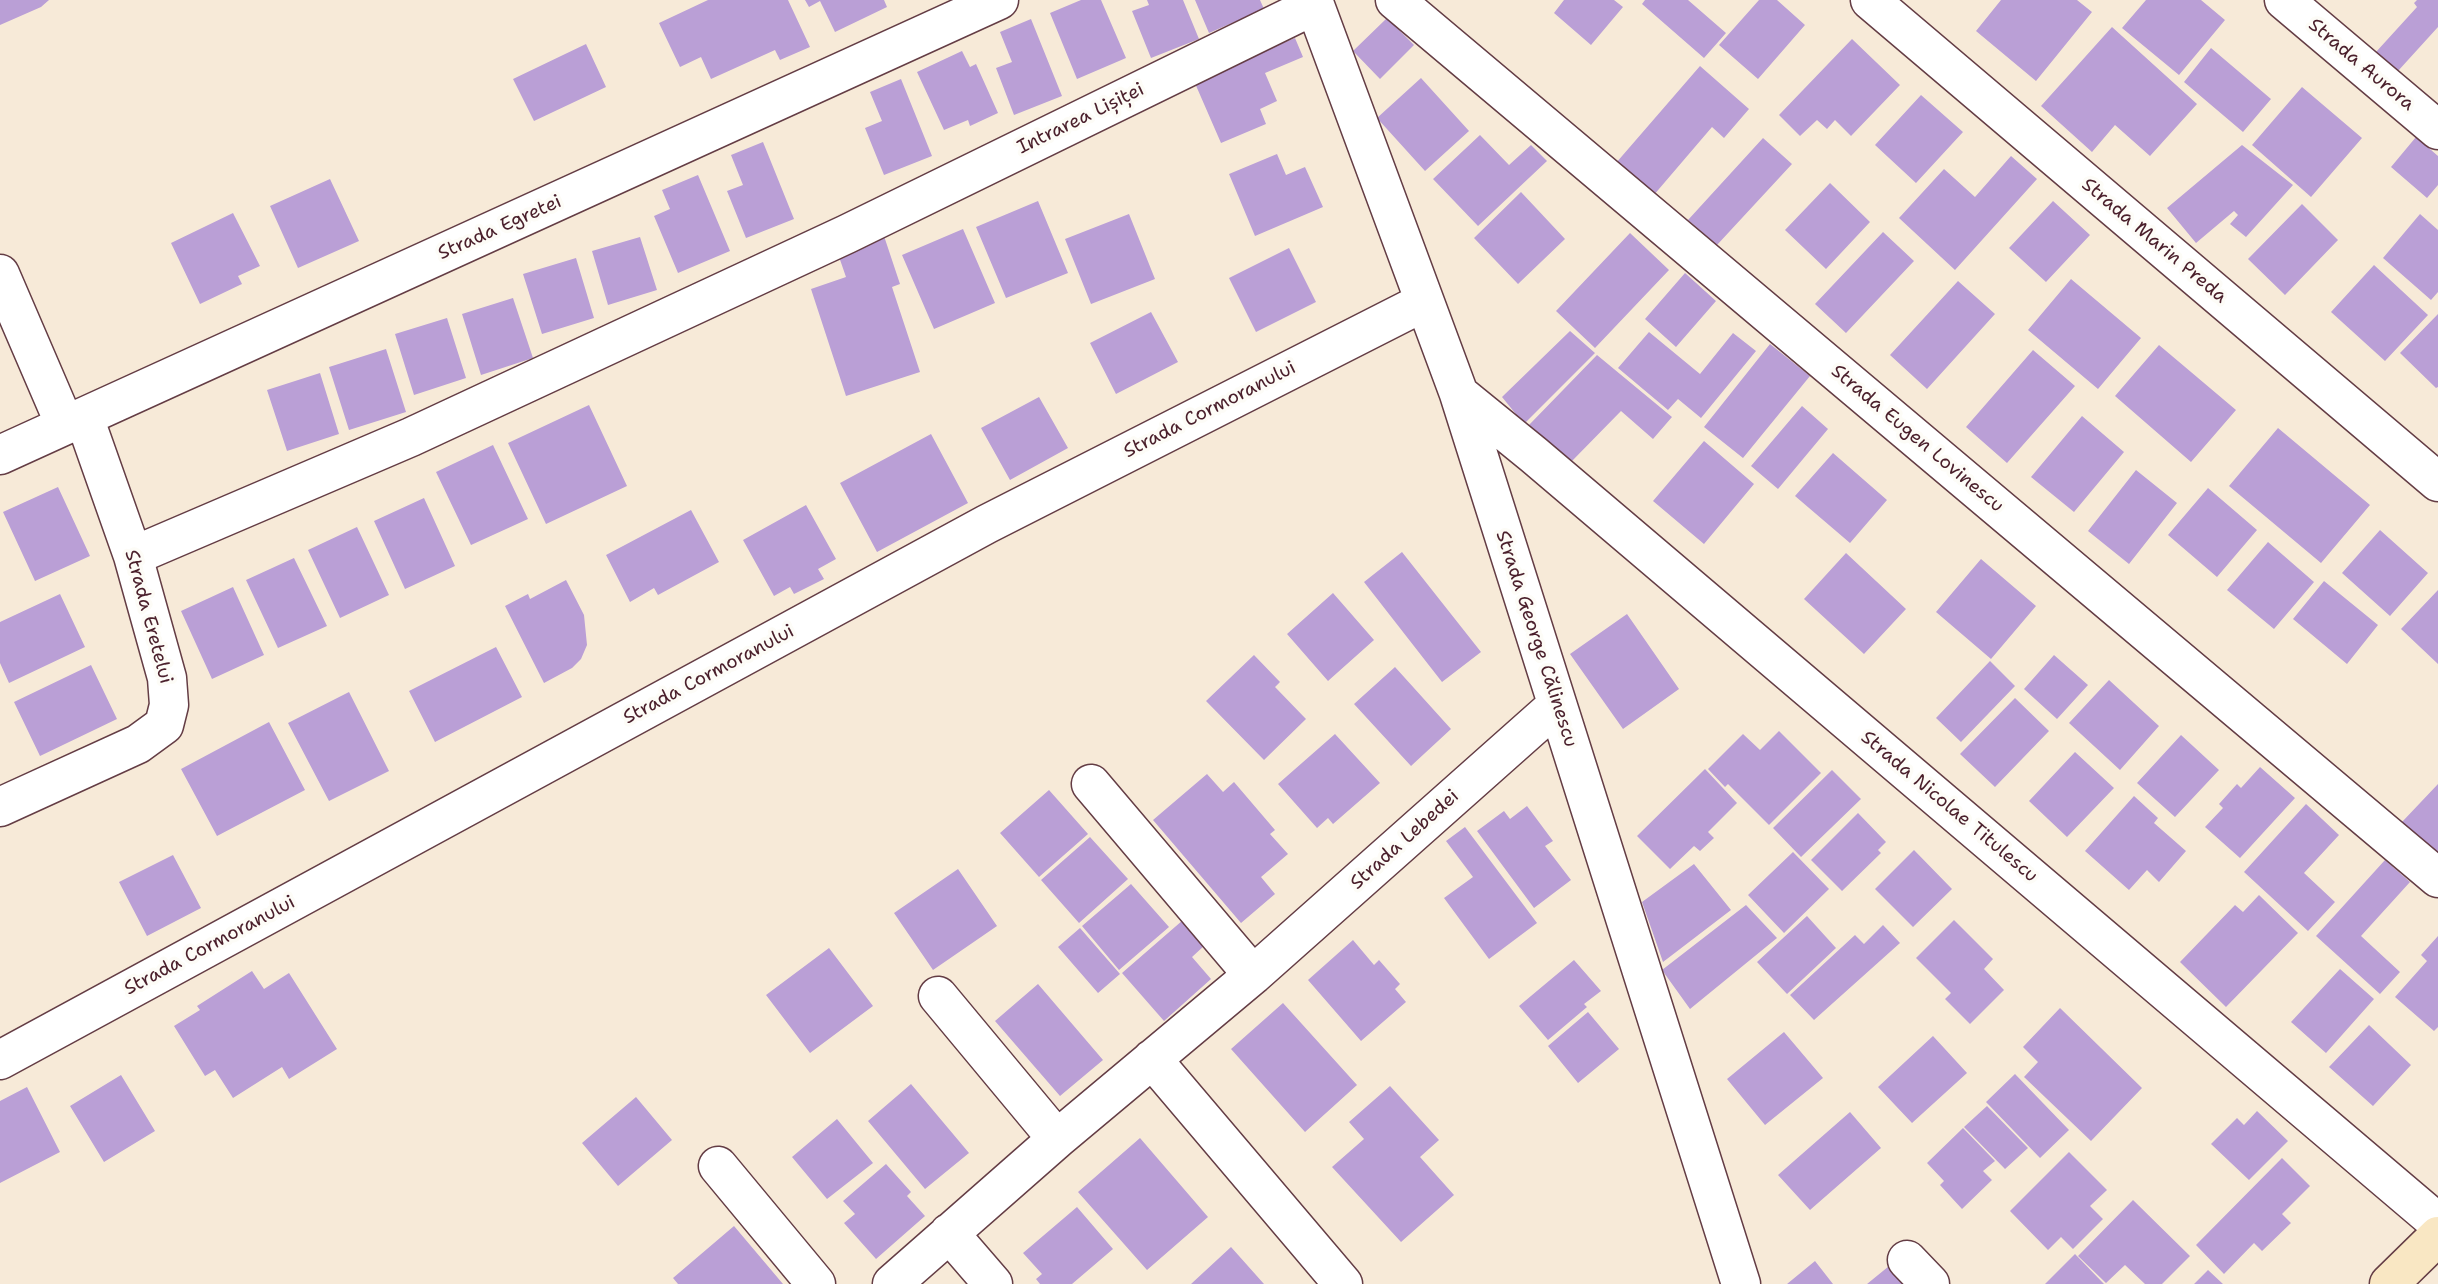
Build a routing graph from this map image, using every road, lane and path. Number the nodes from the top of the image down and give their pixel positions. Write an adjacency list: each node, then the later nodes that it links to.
1 (999, 0): 10 (street, Strada Egretei)
2 (1395, 0): 17 (street, Strada Eugen Lovinescu)
3 (1870, 0): 12 (street, Strada Marin Preda)
4 (2284, 0): 6 (street, Strada Aurora)
5 (1314, 2): 8 (street, Strada George Călinescu); 13 (street, Intrarea Lișiței)
6 (2438, 130)
7 (0, 274): 10 (street, Strada Eretelui)
8 (1424, 302): 9 (street, Strada George Călinescu); 21 (street, Strada Cormoranului)
9 (1459, 394): 14 (street, Strada George Călinescu); 24 (street, Strada Nicolae Titulescu)
10 (75, 421): 11 (street, Strada Egretei); 13 (street, Strada Eretelui)
11 (0, 455)
12 (2438, 482)
13 (133, 556): 16 (street, Strada Eretelui)
14 (1557, 705): 18 (street, Strada Lebedei); 31 (street, Strada George Călinescu)
15 (1091, 784): 18 (street)
16 (0, 807)
17 (2438, 878)
18 (1253, 975): 20 (street, Strada Lebedei)
19 (938, 996): 22 (street)
20 (1152, 1059): 22 (street, Strada Lebedei); 30 (street)
21 (0, 1060)
22 (1057, 1139): 25 (street, Strada Lebedei)
23 (718, 1166): 27 (street)
24 (2438, 1223)
25 (949, 1233): 28 (street, Strada Lebedei); 29 (street)
26 (2438, 1236): 32 (street)
27 (816, 1284)
28 (892, 1284)
29 (993, 1284)
30 (1343, 1284)
31 (1741, 1284)
32 (2389, 1284)

